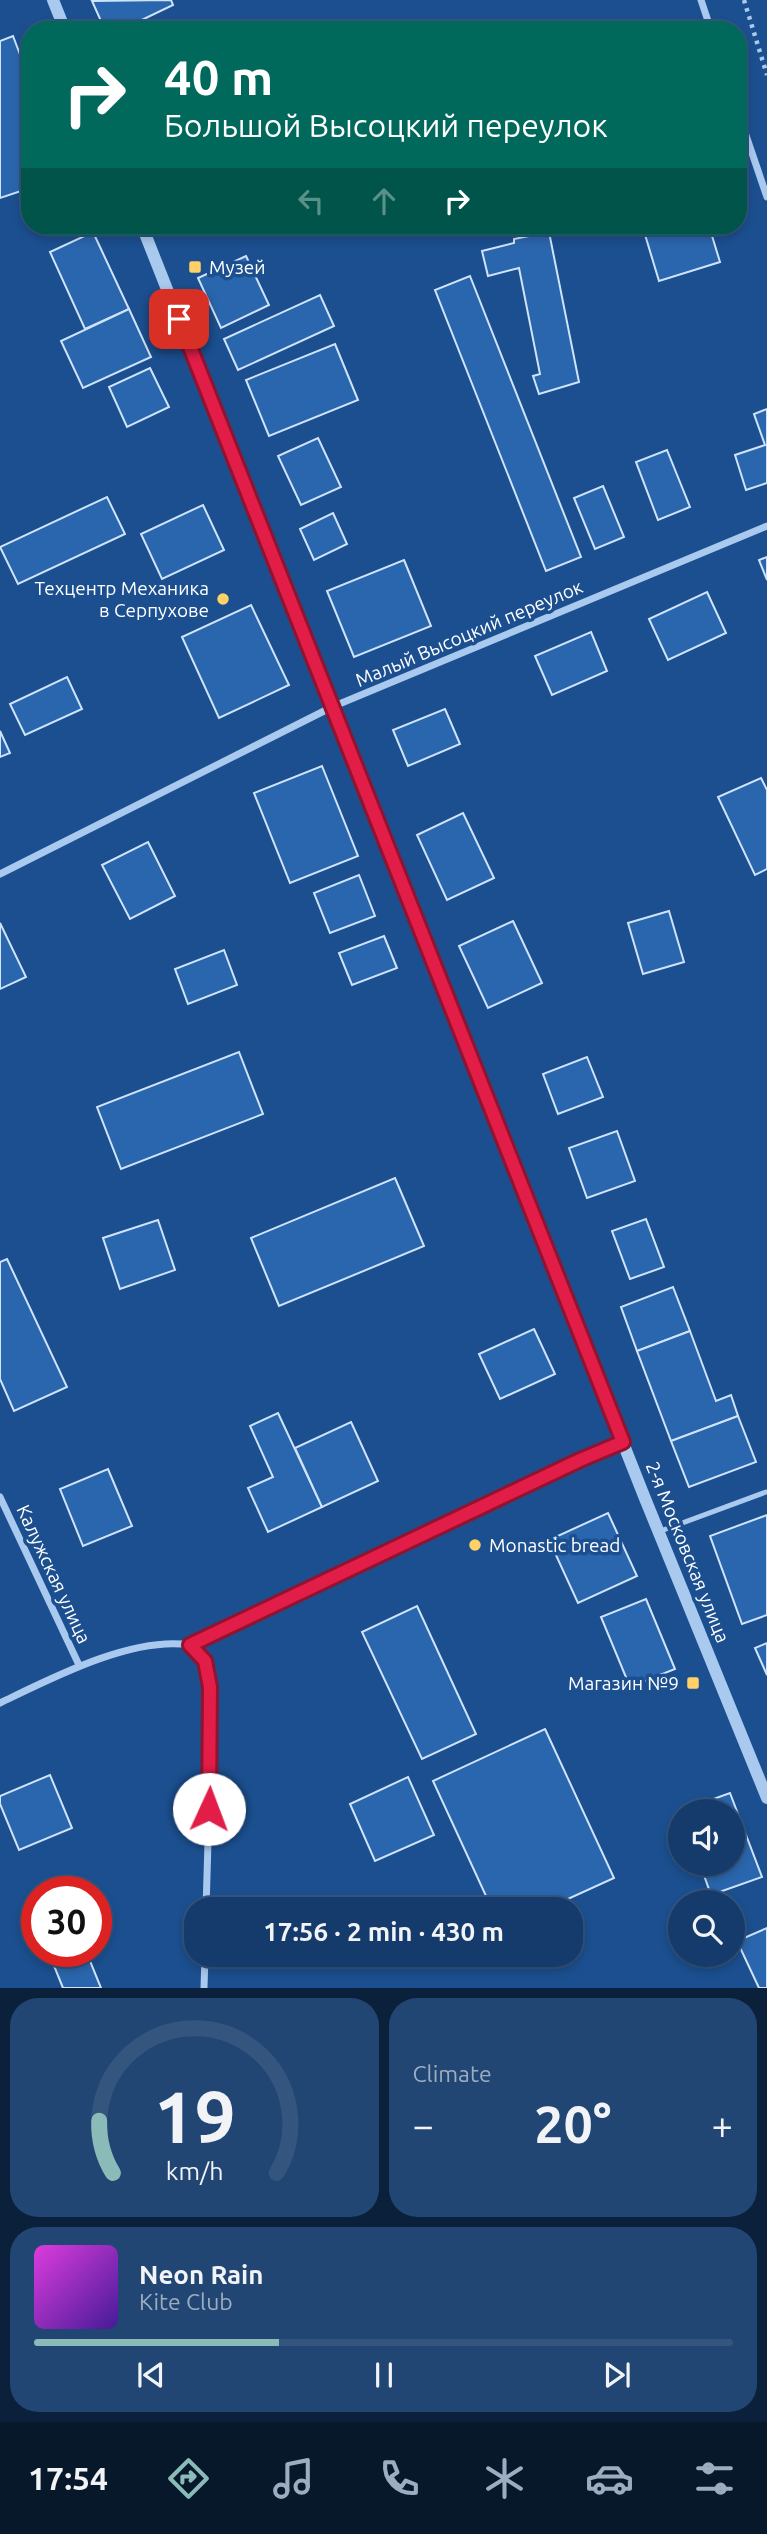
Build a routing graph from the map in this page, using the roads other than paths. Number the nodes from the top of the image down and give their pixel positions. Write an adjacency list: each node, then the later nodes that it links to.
1 (54, 0): 3 (street)
2 (701, 0): 4 (street)
3 (62, 21)
4 (708, 21)
5 (747, 138): 6 (street)
6 (767, 197)
7 (146, 235): 9 (street, 2-я Московская улица)
8 (767, 526): 9 (street, Малый Высоцкий переулок)
9 (332, 707): 10 (street, Малый Высоцкий переулок); 11 (street, 2-я Московская улица)
10 (0, 874)
11 (623, 1442): 14 (street, 2-я Московская улица); 15 (street)
12 (766, 1492): 14 (lane)
13 (0, 1497): 16 (street, Калужская улица)
14 (659, 1532): 18 (street, 2-я Московская улица)
15 (190, 1645): 16 (street); 19 (street)
16 (79, 1665): 17 (street)
17 (0, 1703)
18 (767, 1798)
19 (206, 1897)
20 (205, 1967): 21 (street)
21 (204, 1988)

